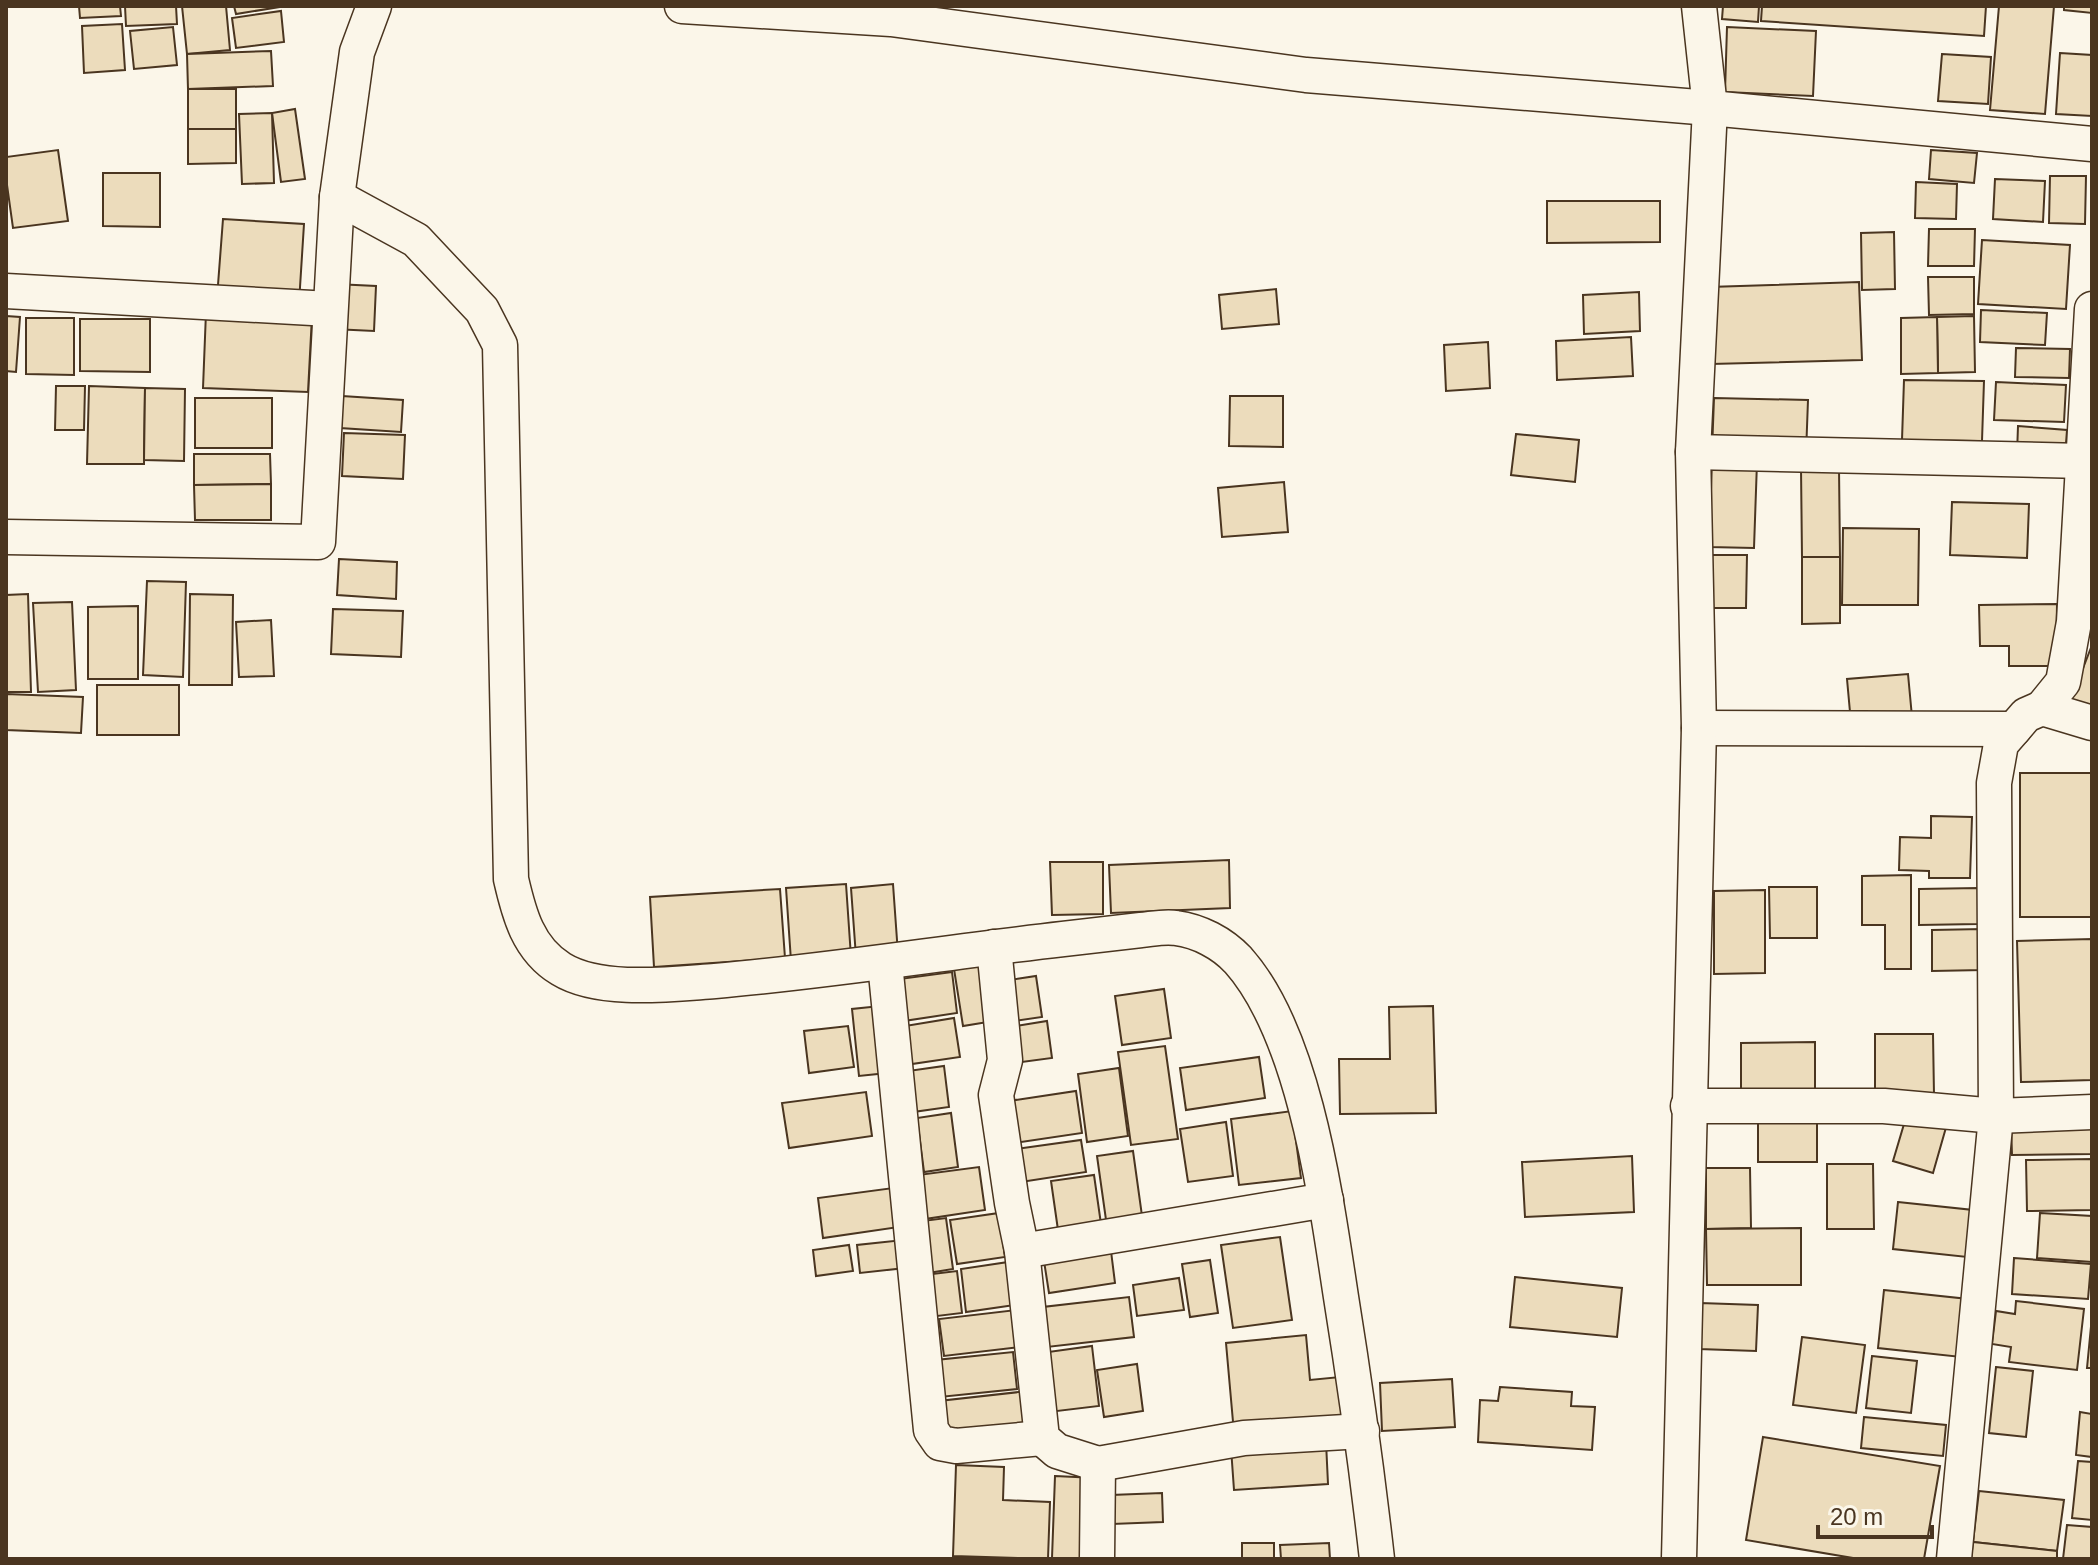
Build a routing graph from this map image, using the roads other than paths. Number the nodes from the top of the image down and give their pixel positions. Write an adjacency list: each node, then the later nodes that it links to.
1 (374, 6): 6 (street)
2 (682, 6): 4 (street)
3 (1699, 6): 4 (street)
4 (1710, 108): 5 (street); 11 (street)
5 (2092, 144)
6 (337, 197): 8 (street); 19 (street)
7 (6, 291): 8 (street)
8 (330, 309): 13 (street)
9 (2092, 309): 10 (street)
10 (2089, 420): 12 (street)
11 (1693, 452): 12 (street); 16 (street)
12 (2083, 461): 14 (street)
13 (6, 537)
14 (2042, 708): 15 (street); 17 (street)
15 (2092, 723)
16 (1699, 728): 17 (street); 20 (street)
17 (2014, 729): 22 (street)
18 (994, 947): 19 (street); 23 (street); 24 (street)
19 (885, 963): 26 (street)
20 (1688, 1106): 22 (street); 30 (street)
21 (2092, 1112): 22 (street)
22 (1996, 1116): 31 (street)
23 (1326, 1200): 24 (street); 25 (street)
24 (1022, 1251): 26 (street)
25 (1362, 1431): 27 (street); 29 (street)
26 (1042, 1438): 27 (street)
27 (1098, 1464): 28 (street)
28 (1097, 1559)
29 (1377, 1559)
30 (1679, 1559)
31 (1954, 1559)

